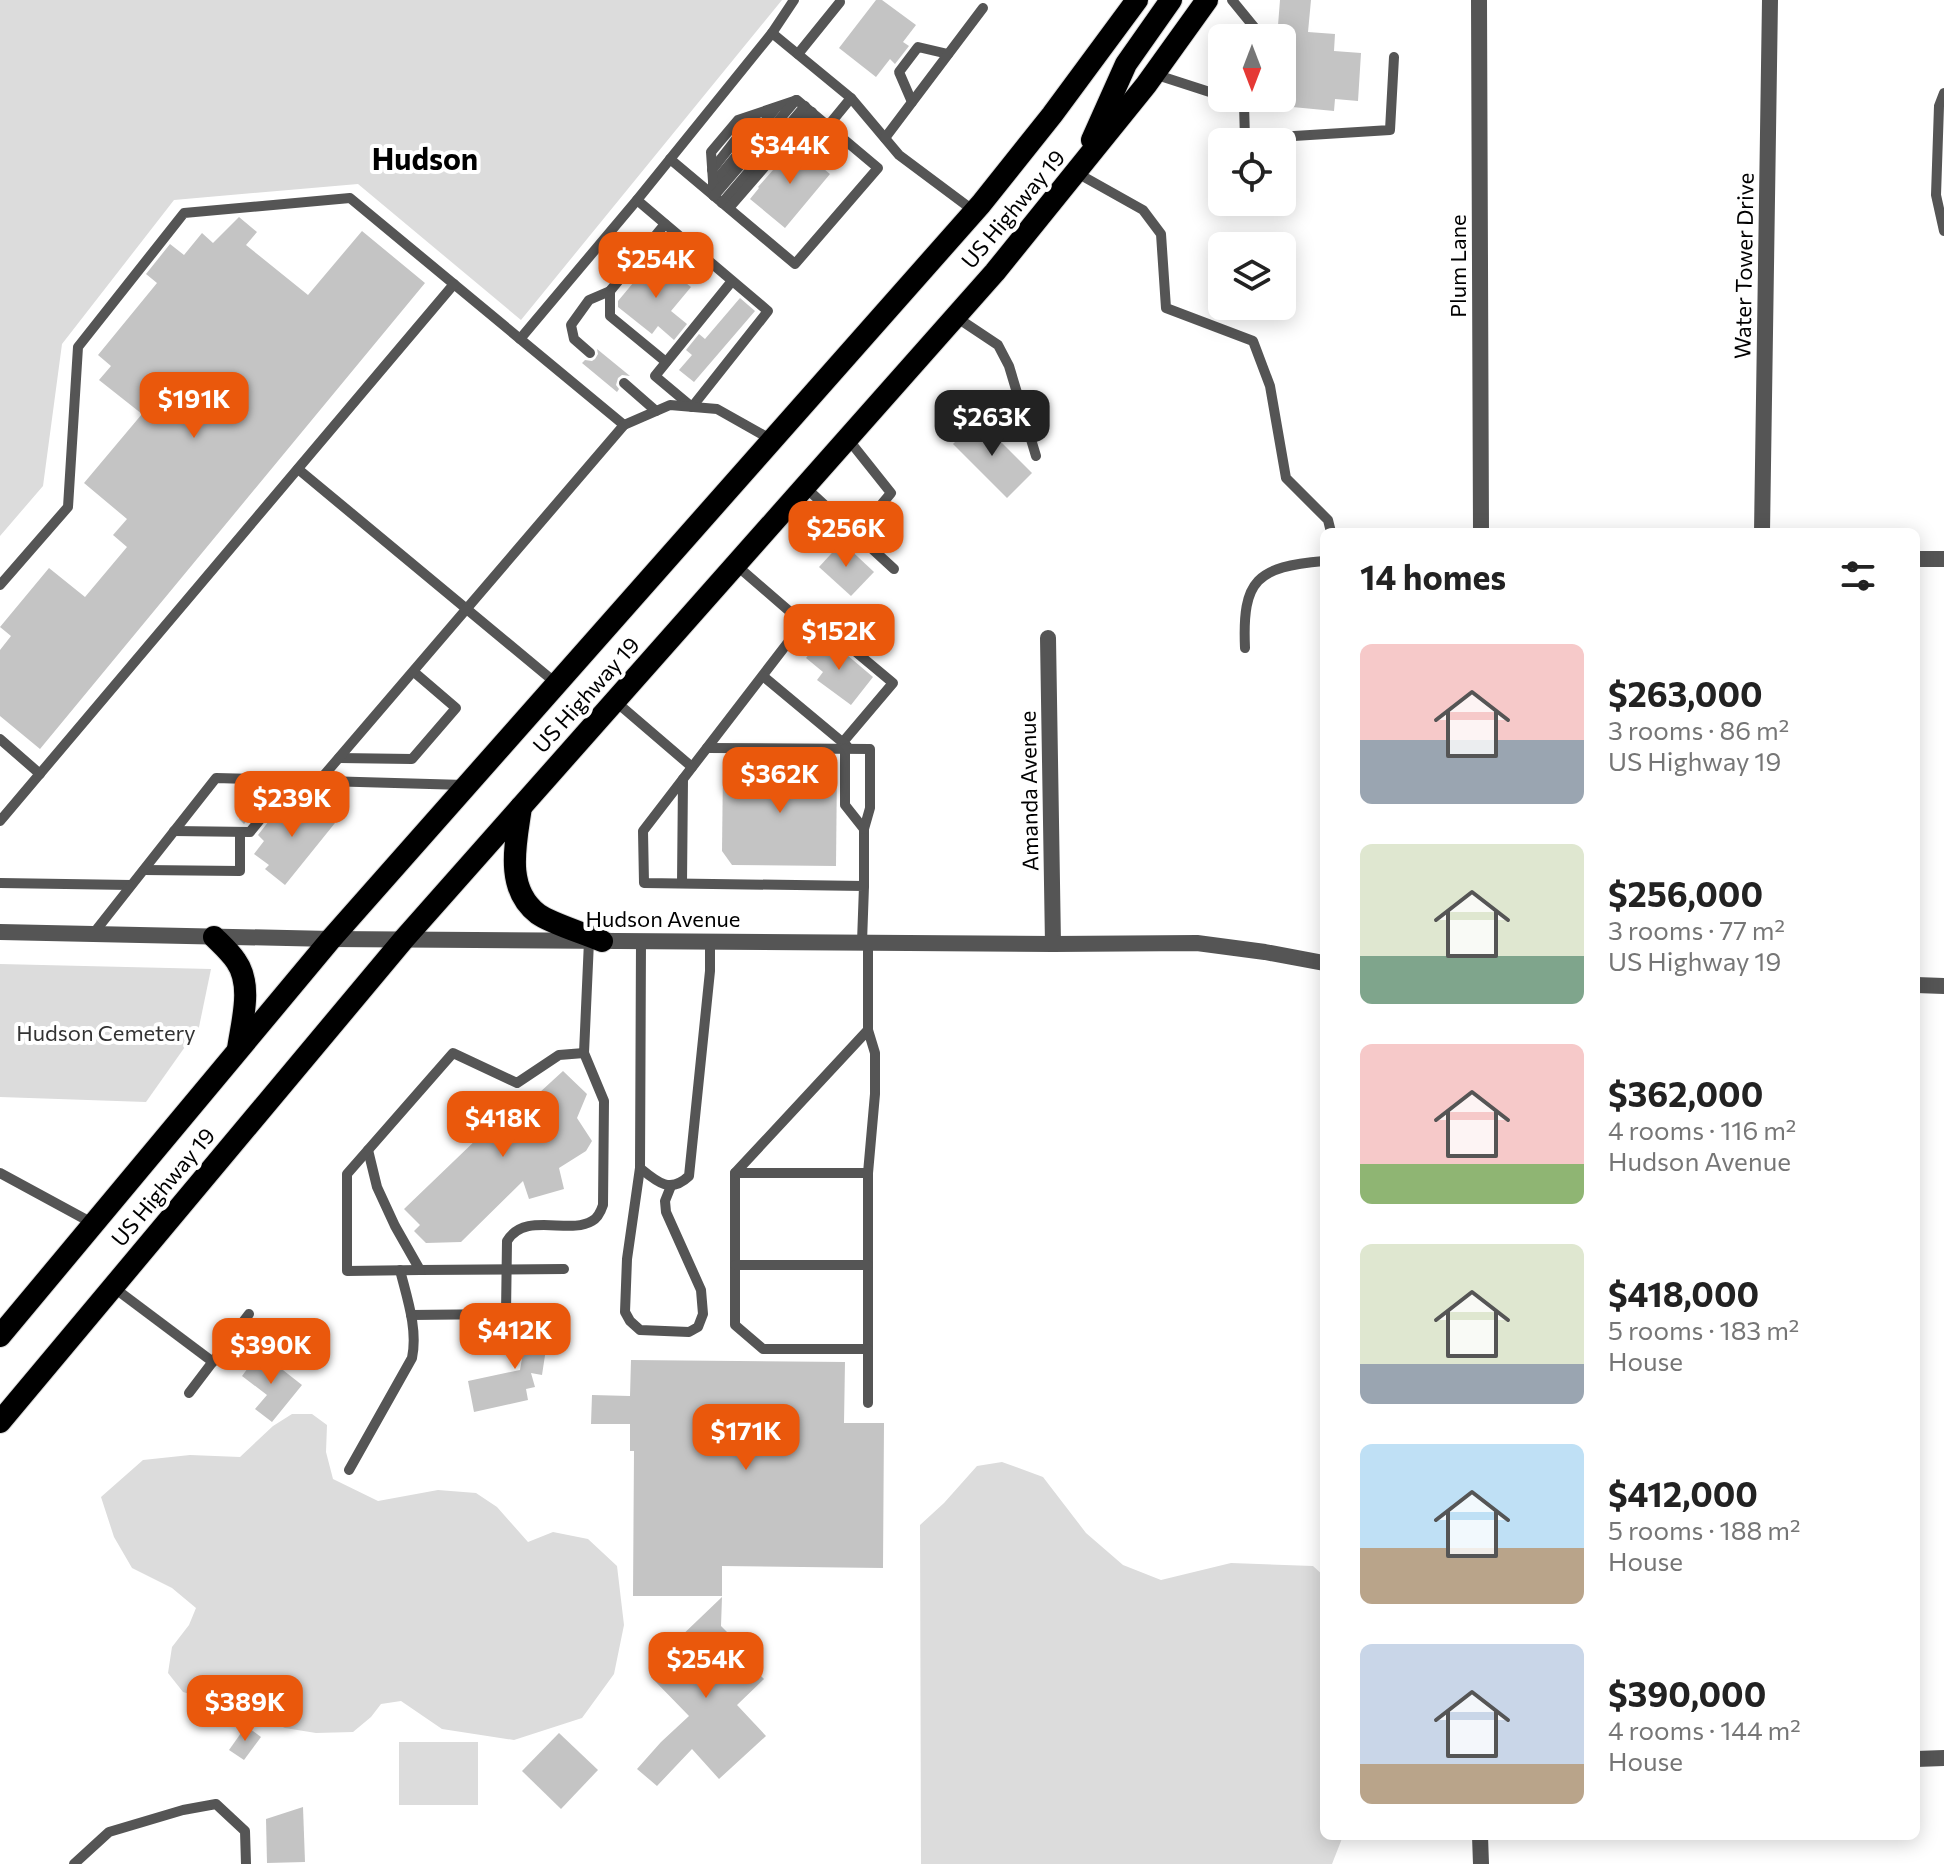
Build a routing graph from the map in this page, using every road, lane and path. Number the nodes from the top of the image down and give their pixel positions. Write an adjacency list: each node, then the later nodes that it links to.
1 (794, 0): 11 (lane)
2 (1171, 0): 26 (highway)
3 (1207, 0): 15 (highway, US Highway 19)
4 (1232, 0): 10 (lane)
5 (1479, 0): 49 (street, Plum Lane)
6 (1770, 0): 50 (street, Water Tower Drive)
7 (1134, 1): 29 (highway, US Highway 19)
8 (840, 2): 12 (lane)
9 (983, 8): 13 (lane)
10 (1252, 24)
11 (772, 33): 12 (lane); 25 (lane)
12 (798, 54): 18 (lane)
13 (948, 54): 19 (lane); 19 (lane)
14 (1394, 57): 22 (lane)
15 (1154, 74): 16 (lane); 26 (highway, US Highway 19)
16 (1208, 92)
17 (1944, 93): 31 (lane)
18 (851, 98): 23 (lane); 24 (lane)
19 (912, 102): 24 (lane)
20 (778, 106): 21 (lane); 27 (lane); 27 (lane)
21 (804, 106): 23 (lane); 27 (lane); 27 (lane)
22 (1246, 112)
23 (828, 126): 27 (lane)
24 (885, 138): 29 (lane)
25 (670, 159): 27 (lane); 28 (lane)
26 (1077, 173): 35 (highway, US Highway 19); 48 (lane)
27 (720, 198)
28 (637, 200): 30 (lane); 36 (lane)
29 (974, 211): 44 (highway, US Highway 19)
30 (665, 224): 32 (lane); 34 (lane)
31 (1944, 231)
32 (732, 281): 38 (lane); 40 (lane)
33 (454, 284): 36 (lane); 46 (lane); 57 (lane)
34 (610, 291): 37 (lane); 38 (lane)
35 (956, 317): 43 (highway, US Highway 19); 45 (lane)
36 (520, 339): 42 (lane)
37 (590, 353)
38 (666, 362): 40 (lane)
39 (624, 383): 41 (lane)
40 (692, 407): 41 (lane); 44 (lane)
41 (656, 411): 42 (lane)
42 (624, 425): 58 (lane)
43 (848, 439): 47 (highway, US Highway 19); 51 (lane)
44 (772, 440): 64 (highway, US Highway 19)
45 (1036, 456)
46 (298, 469): 58 (lane); 71 (lane)
47 (805, 487): 51 (lane); 55 (highway, US Highway 19)
48 (1330, 528)
49 (1481, 528)
50 (1762, 528)
51 (856, 535): 56 (lane)
52 (1920, 559): 53 (street)
53 (1944, 559)
54 (1320, 561): 61 (lane)
55 (736, 565): 59 (lane); 65 (highway, US Highway 19)
56 (894, 569)
57 (0, 585)
58 (467, 609): 62 (lane); 64 (lane)
59 (803, 623): 63 (lane); 67 (lane)
60 (1048, 638): 95 (street, Amanda Avenue)
61 (1245, 648)
62 (414, 672): 69 (lane); 69 (lane)
63 (763, 676): 67 (lane); 68 (lane)
64 (557, 684): 75 (highway, US Highway 19)
65 (615, 701): 70 (lane); 76 (highway, US Highway 19)
66 (0, 739): 71 (lane)
67 (846, 747): 68 (lane); 78 (lane); 78 (lane)
68 (707, 748): 70 (lane)
69 (339, 758): 74 (lane)
70 (692, 767): 72 (lane)
71 (40, 774): 77 (lane)
72 (683, 779): 83 (lane); 83 (lane)
73 (292, 780): 74 (lane); 79 (lane); 80 (lane)
74 (319, 781): 75 (lane)
75 (467, 785): 89 (highway, US Highway 19)
76 (521, 807): 90 (highway, US Highway 19); 91 (highway)
77 (0, 821)
78 (864, 829): 85 (lane)
79 (174, 831): 80 (lane); 81 (lane)
80 (240, 832): 81 (lane)
81 (144, 870): 84 (lane)
82 (0, 883): 84 (lane)
83 (682, 883): 85 (lane)
84 (131, 885): 87 (lane)
85 (864, 886): 94 (lane)
86 (0, 932): 87 (street, Hudson Avenue)
87 (93, 935): 88 (street, Hudson Avenue)
88 (214, 937): 89 (street, Hudson Avenue); 100 (highway)
89 (331, 939): 90 (street, Hudson Avenue); 100 (highway, US Highway 19)
90 (404, 939): 91 (street, Hudson Avenue); 115 (highway, US Highway 19)
91 (595, 941): 92 (street, Hudson Avenue); 101 (lane)
92 (641, 941): 93 (street, Hudson Avenue); 103 (lane)
93 (710, 941): 94 (street, Hudson Avenue); 107 (lane)
94 (865, 942): 95 (street, Hudson Avenue); 99 (lane)
95 (1053, 944): 96 (street, Hudson Avenue)
96 (1320, 962)
97 (1920, 985): 98 (street)
98 (1944, 986)
99 (868, 1030): 105 (lane); 106 (lane)
100 (238, 1050): 108 (highway, US Highway 19)
101 (584, 1053): 102 (lane); 114 (lane)
102 (368, 1150): 112 (lane); 113 (lane)
103 (640, 1168): 107 (lane); 107 (lane)
104 (0, 1173): 108 (lane)
105 (735, 1173): 106 (lane); 109 (lane)
106 (868, 1173): 110 (lane)
107 (671, 1186)
108 (94, 1224): 118 (highway, US Highway 19)
109 (735, 1265): 110 (lane); 119 (lane)
110 (868, 1265): 119 (lane)
111 (564, 1269): 114 (lane)
112 (400, 1270): 113 (lane); 117 (lane)
113 (420, 1270): 114 (lane)
114 (505, 1270): 117 (lane)
115 (113, 1287): 120 (lane); 123 (highway, US Highway 19)
116 (249, 1314): 120 (lane)
117 (411, 1315): 124 (lane)
118 (2, 1332)
119 (868, 1349): 122 (lane)
120 (213, 1362): 121 (lane)
121 (189, 1393)
122 (868, 1403)
123 (0, 1422)
124 (349, 1470)
125 (1944, 1758): 126 (street)
126 (1920, 1759)
127 (1480, 1840): 130 (street)
128 (74, 1864): 129 (lane)
129 (246, 1864)
130 (1481, 1864)

